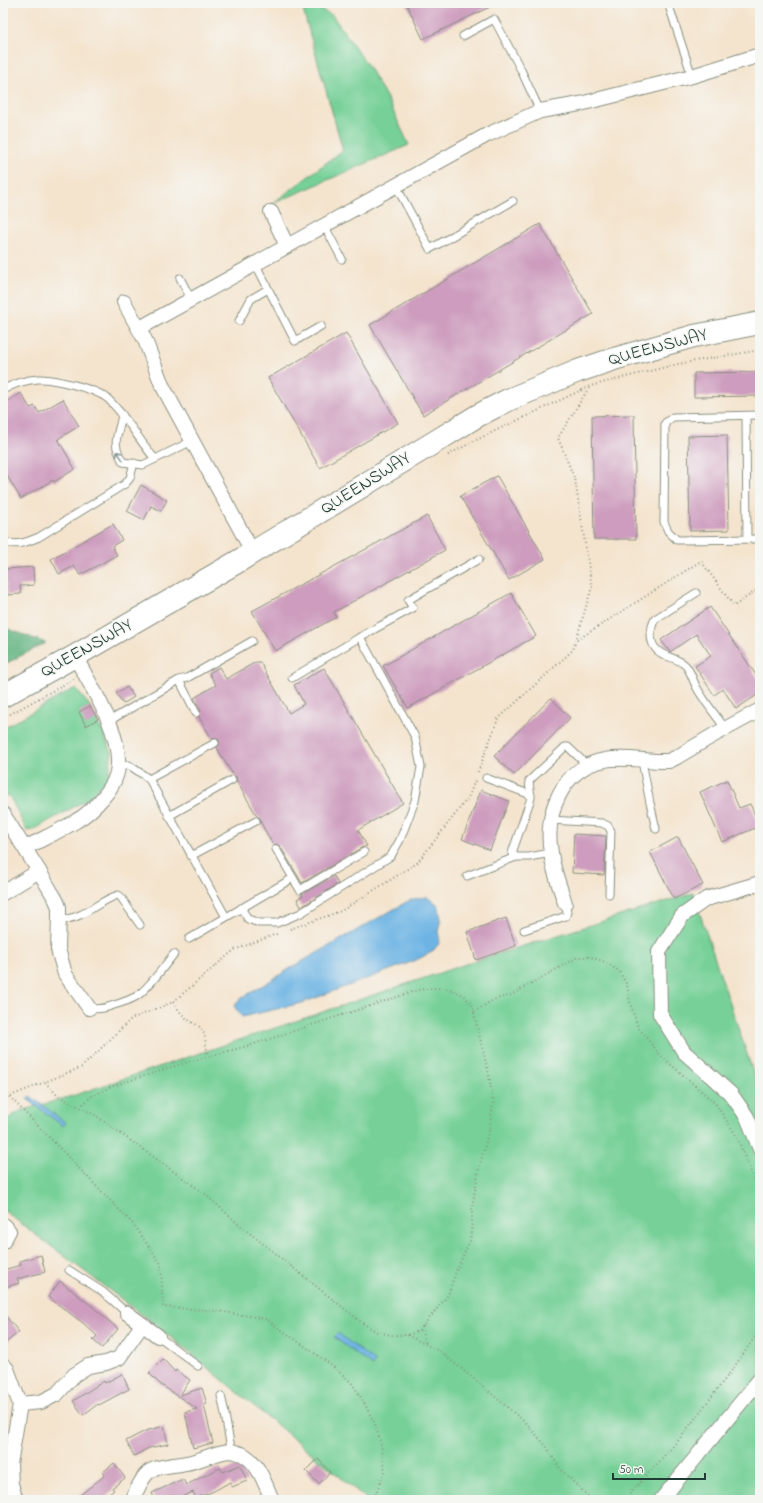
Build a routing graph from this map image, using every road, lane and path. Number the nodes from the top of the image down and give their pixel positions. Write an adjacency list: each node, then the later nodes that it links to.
1 (670, 9): 4 (lane)
2 (463, 36): 5 (lane)
3 (760, 55): 4 (street)
4 (692, 76): 5 (street)
5 (540, 111): 6 (street)
6 (396, 186): 7 (lane); 9 (street)
7 (513, 201)
8 (271, 212): 10 (street)
9 (324, 225): 10 (street); 11 (lane)
10 (287, 246): 12 (street)
11 (342, 259)
12 (255, 264): 14 (lane); 15 (street)
13 (180, 278): 15 (lane)
14 (268, 289): 17 (lane); 19 (lane)
15 (191, 299): 20 (street)
16 (124, 302): 20 (street)
17 (239, 321)
18 (757, 325): 32 (main road, QUEENSWAY)
19 (320, 326)
20 (140, 328): 26 (street)
21 (760, 350): 78 (path)
22 (3, 390): 23 (lane)
23 (122, 414): 27 (lane); 28 (lane, one-way to 23)
24 (760, 415): 25 (lane)
25 (746, 416): 29 (lane); 29 (lane)
26 (192, 441): 27 (lane); 32 (street)
27 (155, 459): 28 (lane)
28 (134, 463): 31 (lane)
29 (747, 539): 30 (lane)
30 (760, 539)
31 (3, 541)
32 (252, 553): 37 (main road, QUEENSWAY)
33 (479, 558): 35 (lane)
34 (696, 593): 44 (lane)
35 (360, 637): 38 (lane); 71 (lane)
36 (252, 641): 39 (lane)
37 (75, 656): 40 (main road, QUEENSWAY); 43 (street)
38 (292, 678)
39 (179, 680): 42 (lane); 43 (lane)
40 (3, 696)
41 (760, 710): 44 (street)
42 (196, 713)
43 (109, 721): 48 (street)
44 (726, 729): 46 (street)
45 (214, 743): 50 (lane)
46 (642, 761): 47 (street); 57 (lane)
47 (588, 766): 52 (lane); 55 (street)
48 (119, 767): 50 (lane); 58 (street)
49 (486, 778): 52 (lane)
50 (148, 779): 54 (lane)
51 (232, 780): 54 (lane)
52 (531, 795): 63 (lane)
53 (3, 814): 58 (street)
54 (169, 816): 62 (lane)
55 (550, 820): 61 (street); 69 (lane)
56 (256, 821): 62 (lane)
57 (656, 829)
58 (25, 848): 64 (street)
59 (276, 849): 66 (lane)
60 (364, 852): 66 (lane)
61 (551, 854): 63 (lane); 70 (street)
62 (191, 856): 72 (lane)
63 (516, 857): 65 (lane)
64 (39, 871): 68 (street); 73 (street)
65 (467, 876)
66 (293, 878): 71 (lane)
67 (760, 883): 87 (street)
68 (3, 893)
69 (609, 894)
70 (565, 903): 75 (lane)
71 (241, 908): 72 (lane)
72 (226, 917): 76 (lane)
73 (59, 920): 74 (lane); 79 (street)
74 (140, 925)
75 (524, 930)
76 (189, 939)
77 (174, 954): 79 (lane)
78 (173, 1002): 81 (path); 82 (path)
79 (89, 1008)
80 (474, 1012): 81 (path); 88 (path); 94 (path)
81 (208, 1056): 86 (path)
82 (45, 1082): 84 (path); 86 (path)
83 (3, 1092): 84 (path)
84 (9, 1096): 85 (path); 109 (path)
85 (3, 1099)
86 (81, 1106): 96 (path)
87 (760, 1149)
88 (760, 1195)
89 (3, 1225): 90 (street)
90 (3, 1242)
91 (69, 1270): 92 (lane)
92 (127, 1313): 93 (street)
93 (142, 1324): 97 (street); 103 (street)
94 (424, 1325): 96 (path); 98 (path)
95 (760, 1330): 111 (path)
96 (407, 1335): 98 (path)
97 (158, 1336): 100 (lane)
98 (427, 1345): 110 (path)
99 (3, 1365): 103 (street)
100 (198, 1366)
101 (760, 1378): 112 (street)
102 (221, 1396): 105 (lane)
103 (20, 1404): 104 (street)
104 (8, 1450): 106 (street)
105 (232, 1451): 107 (street); 108 (street)
106 (16, 1500)
107 (132, 1500)
108 (272, 1500)
109 (373, 1500)
110 (592, 1500)
111 (624, 1500)
112 (662, 1500)

